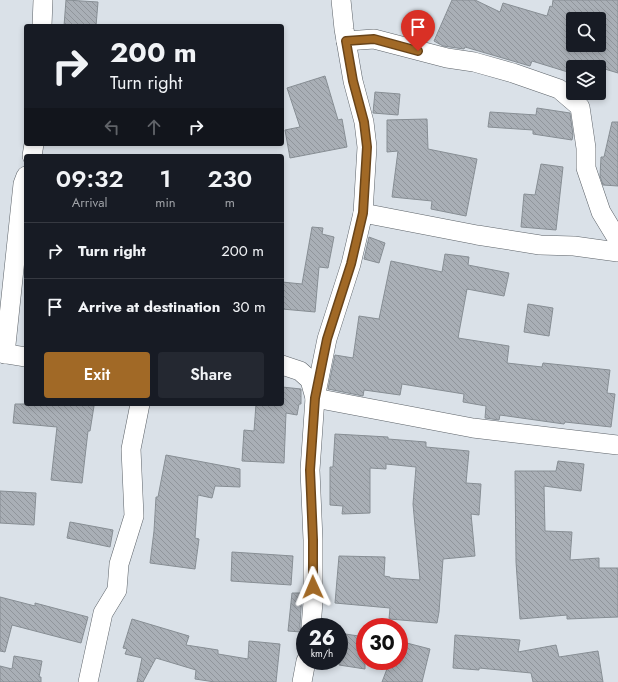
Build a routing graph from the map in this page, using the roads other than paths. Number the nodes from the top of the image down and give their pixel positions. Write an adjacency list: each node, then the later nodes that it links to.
1 (43, 0): 3 (street)
2 (341, 0): 4 (street)
3 (42, 24)
4 (346, 41): 6 (street); 7 (street)
5 (24, 181): 9 (street)
6 (363, 213): 8 (street); 12 (street)
7 (618, 240)
8 (618, 252)
9 (3, 354): 10 (street)
10 (24, 356)
11 (284, 366): 12 (street)
12 (315, 398): 14 (street); 15 (street)
13 (140, 406): 17 (street)
14 (618, 445)
15 (312, 618)
16 (304, 670): 18 (street)
17 (88, 682)
18 (302, 682)

